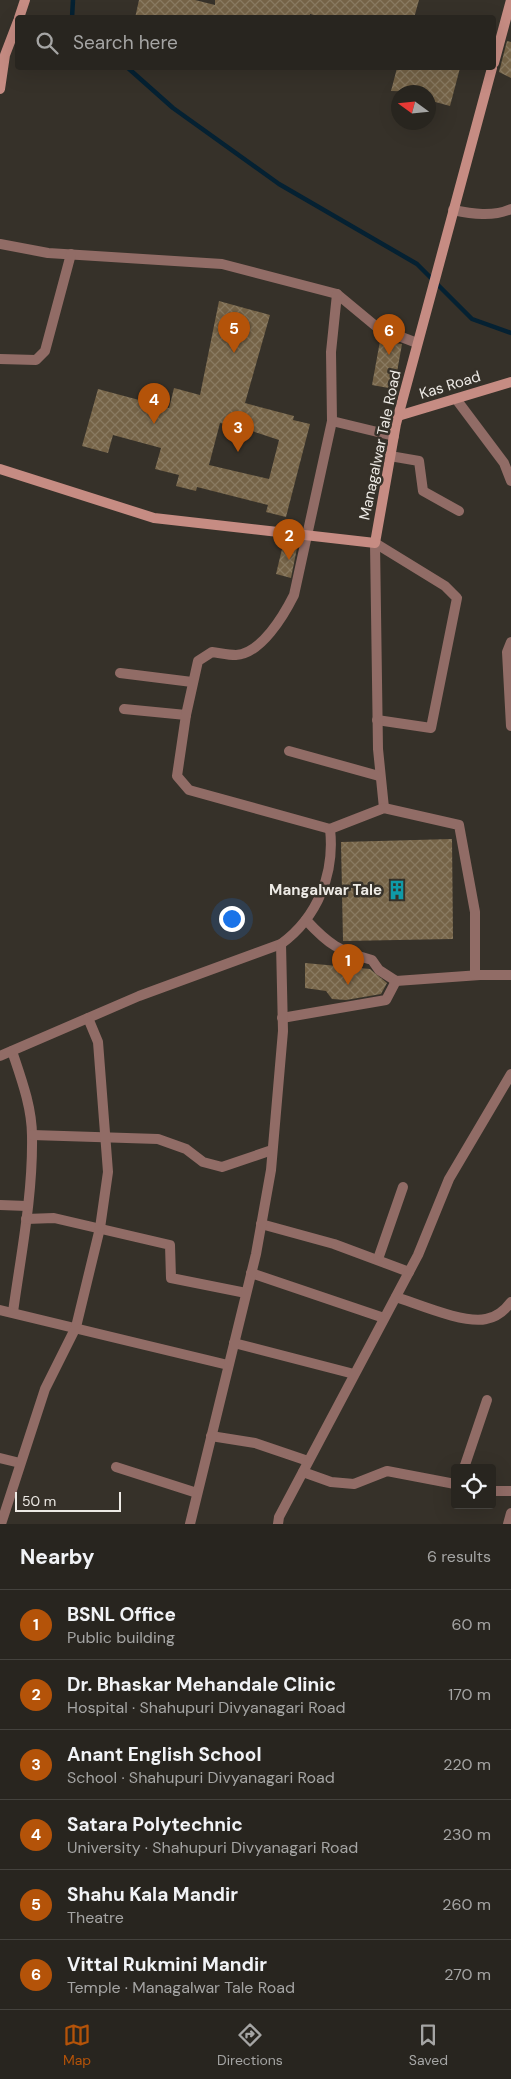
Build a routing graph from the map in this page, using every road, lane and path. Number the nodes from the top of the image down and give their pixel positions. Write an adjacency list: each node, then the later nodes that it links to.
1 (25, 0): 3 (main road)
2 (511, 0): 5 (main road)
3 (19, 15)
4 (15, 27): 7 (main road)
5 (496, 56)
6 (491, 70): 9 (main road, Managalwar Tale Road)
7 (0, 89)
8 (511, 209): 9 (street)
9 (453, 210): 13 (main road, Managalwar Tale Road)
10 (0, 244): 11 (street)
11 (71, 254): 12 (street); 14 (street)
12 (337, 294): 13 (street); 18 (street)
13 (417, 343): 17 (main road, Managalwar Tale Road)
14 (0, 359)
15 (511, 382): 16 (main road, Kas Road)
16 (456, 399): 17 (main road, Kas Road); 22 (street)
17 (398, 416): 19 (main road, Managalwar Tale Road)
18 (332, 421): 19 (street); 24 (street)
19 (394, 436): 20 (main road, Managalwar Tale Road)
20 (390, 456): 23 (street); 25 (main road, Managalwar Tale Road)
21 (0, 469): 24 (main road)
22 (511, 481)
23 (459, 511)
24 (308, 535): 25 (main road); 28 (street)
25 (375, 543): 31 (street, Managalwar Tale Road); 31 (street)
26 (511, 642): 32 (street)
27 (120, 673): 28 (street)
28 (192, 682): 30 (street)
29 (124, 709): 30 (street)
30 (186, 715): 36 (street)
31 (377, 720): 34 (street, Managalwar Tale Road)
32 (511, 726)
33 (289, 751): 34 (street)
34 (379, 776): 35 (street, Managalwar Tale Road)
35 (384, 808): 36 (street); 39 (street)
36 (330, 829): 37 (street)
37 (306, 920): 38 (street); 41 (street)
38 (281, 944): 42 (street); 43 (street)
39 (480, 975): 40 (street); 41 (street)
40 (511, 975)
41 (396, 981): 43 (street)
42 (88, 1018): 44 (street); 50 (street)
43 (282, 1018): 51 (street)
44 (12, 1050): 45 (street); 49 (street)
45 (0, 1056)
46 (511, 1074): 47 (street)
47 (500, 1096): 48 (street); 59 (street)
48 (511, 1098)
49 (32, 1135): 50 (street); 54 (street)
50 (104, 1137): 51 (street); 57 (street)
51 (272, 1150): 56 (street)
52 (403, 1187): 58 (street)
53 (0, 1205): 54 (street)
54 (27, 1206): 55 (street)
55 (26, 1219): 57 (street); 65 (street)
56 (261, 1224): 58 (street); 60 (street)
57 (100, 1228): 61 (street); 67 (street)
58 (378, 1259): 59 (street)
59 (409, 1272): 62 (street)
60 (251, 1273): 61 (street); 66 (street)
61 (246, 1293): 68 (street)
62 (396, 1297): 63 (street); 66 (street)
63 (511, 1302)
64 (0, 1310): 65 (street)
65 (12, 1312): 67 (street)
66 (384, 1318): 70 (street)
67 (76, 1327): 69 (street); 75 (street)
68 (234, 1343): 69 (street); 70 (street)
69 (228, 1365): 72 (street)
70 (354, 1374): 74 (street)
71 (486, 1400): 76 (street)
72 (211, 1436): 74 (street); 82 (street)
73 (0, 1458): 75 (street)
74 (308, 1461): 78 (street)
75 (20, 1463): 84 (street)
76 (465, 1464)
77 (116, 1467): 82 (street)
78 (303, 1472): 79 (street); 86 (street)
79 (451, 1483)
80 (496, 1491): 81 (street)
81 (511, 1491)
82 (197, 1492): 85 (street)
83 (511, 1513): 87 (street)
84 (1, 1524)
85 (190, 1524)
86 (278, 1524)
87 (508, 1524)

